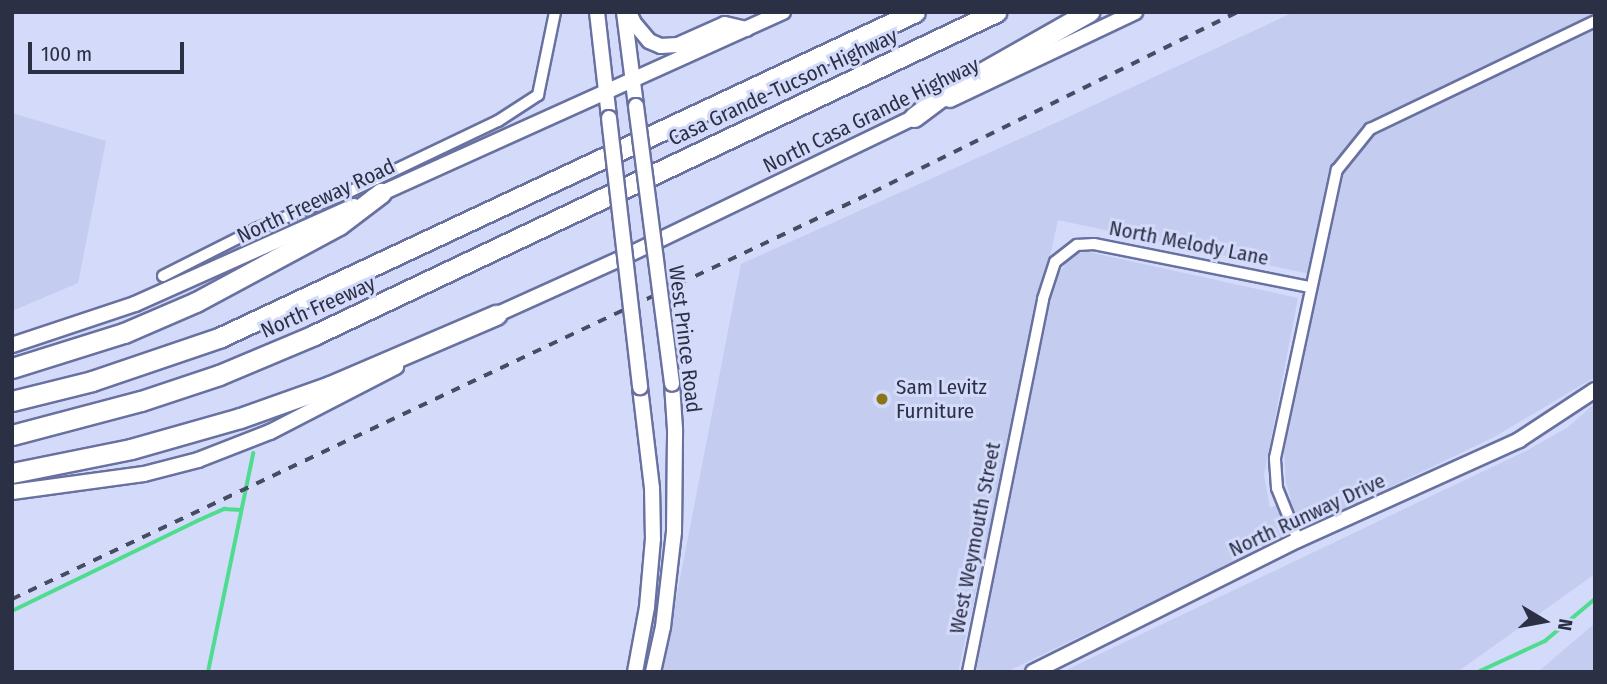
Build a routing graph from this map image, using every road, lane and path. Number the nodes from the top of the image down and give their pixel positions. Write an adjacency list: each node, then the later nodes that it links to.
1 (555, 12): 20 (street)
2 (597, 12): 12 (main road)
3 (626, 12): 10 (main road); 11 (main road, West Prince Road)
4 (783, 12): 10 (main road, North Freeway Road)
5 (915, 12): 14 (highway, Casa Grande-Tucson Highway)
6 (996, 12): 15 (highway, Casa Grande-Tucson Highway)
7 (1089, 12): 13 (highway)
8 (1135, 12): 13 (main road, North Casa Grande Highway)
9 (1595, 21): 21 (street)
10 (746, 29): 11 (main road, North Freeway Road)
11 (632, 80): 12 (main road, North Freeway Road); 17 (main road, West Prince Road, bridge)
12 (606, 92): 16 (main road, North Freeway Road); 19 (main road, bridge)
13 (914, 117): 17 (main road, North Casa Grande Highway)
14 (624, 148): 26 (highway, North Freeway)
15 (629, 186): 27 (highway, North Freeway)
16 (381, 193): 23 (main road, North Freeway Road); 24 (highway)
17 (652, 244): 19 (main road, North Casa Grande Highway); 32 (main road, West Prince Road, bridge)
18 (1063, 252): 21 (street, North Melody Lane); 33 (street, West Weymouth Street)
19 (626, 256): 22 (main road); 31 (main road, bridge)
20 (163, 276)
21 (1309, 287): 30 (street)
22 (496, 315): 28 (highway); 29 (main road)
23 (12, 345)
24 (12, 368)
25 (1595, 390): 30 (main road, North Runway Drive)
26 (12, 401)
27 (12, 435)
28 (12, 473)
29 (12, 492)
30 (1298, 540): 34 (main road, North Runway Drive)
31 (635, 672)
32 (653, 672)
33 (968, 672)
34 (1032, 672)

